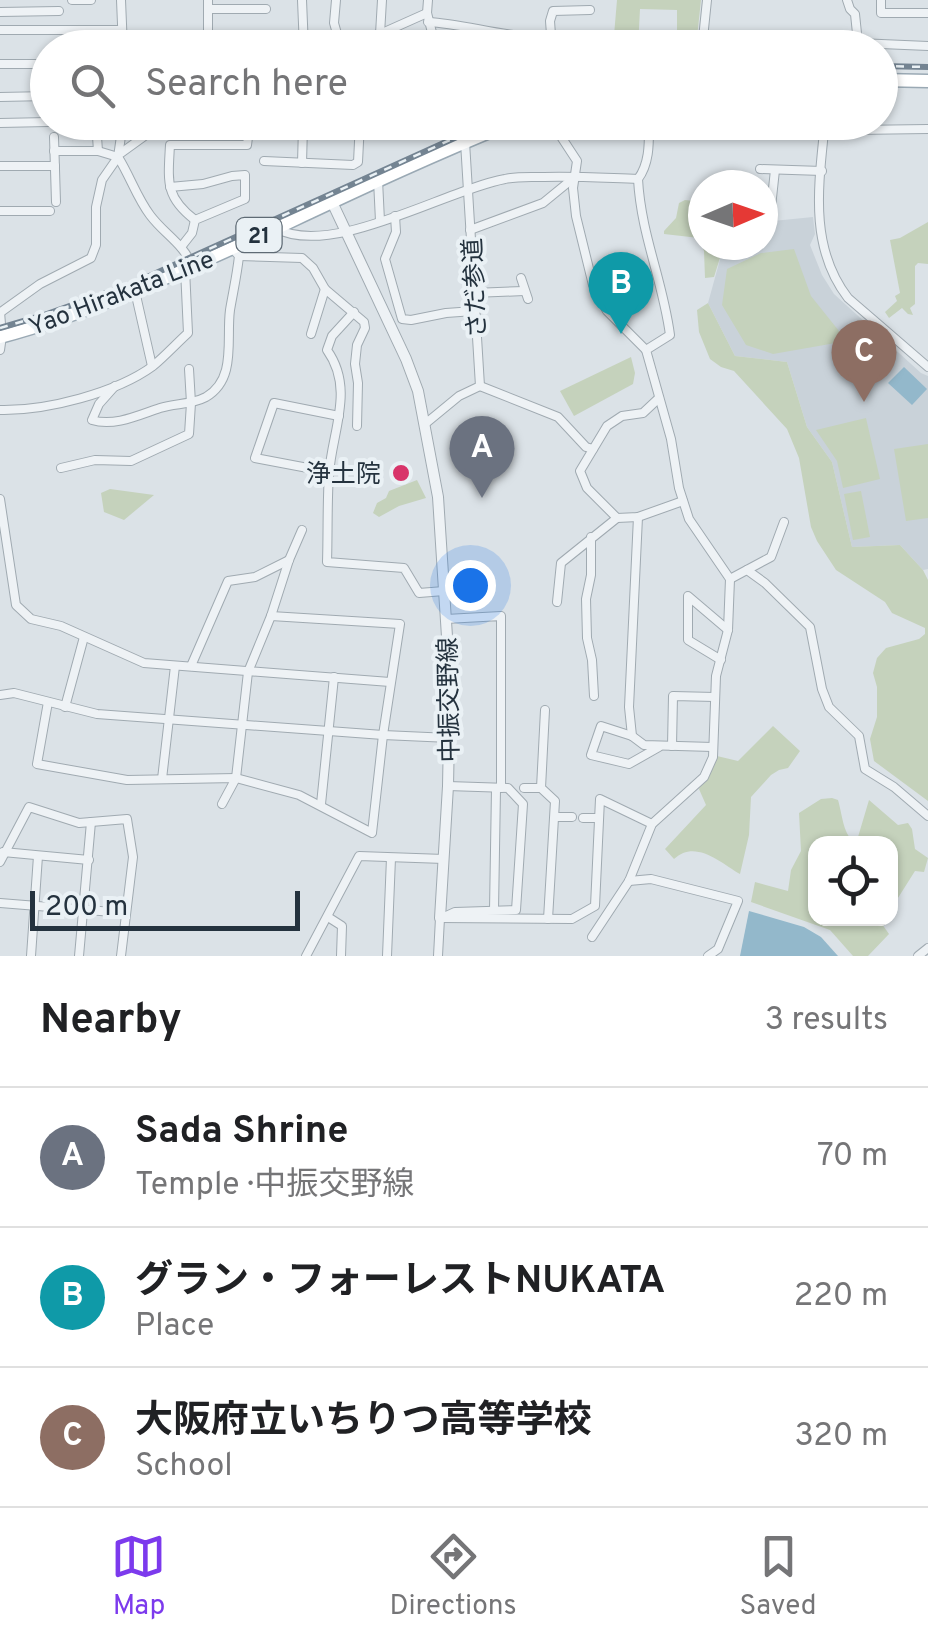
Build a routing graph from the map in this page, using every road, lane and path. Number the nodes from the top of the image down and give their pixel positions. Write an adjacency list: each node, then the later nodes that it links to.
1 (72, 0): 2 (street)
2 (91, 0)
3 (121, 0): 20 (street)
4 (302, 0): 22 (street)
5 (336, 0): 23 (street)
6 (382, 0): 24 (street)
7 (428, 0): 18 (street)
8 (707, 0): 29 (street)
9 (846, 0): 30 (street)
10 (881, 0): 17 (street)
11 (208, 4): 12 (street); 21 (street)
12 (250, 4): 13 (street)
13 (266, 8)
14 (590, 10): 28 (street)
15 (0, 12): 16 (street)
16 (59, 12)
17 (928, 13)
18 (428, 18): 25 (street); 26 (street); 27 (street)
19 (0, 30): 20 (street)
20 (122, 30)
21 (208, 30)
22 (303, 30)
23 (335, 30)
24 (381, 30)
25 (390, 30)
26 (431, 30)
27 (481, 30)
28 (551, 30)
29 (704, 30)
30 (856, 30)
31 (898, 46): 32 (street)
32 (928, 46)
33 (0, 64): 34 (street)
34 (30, 64)
35 (898, 81): 36 (main road)
36 (928, 82)
37 (30, 96): 38 (street)
38 (0, 97)
39 (30, 122): 40 (street)
40 (0, 123)
41 (898, 129): 42 (street)
42 (928, 130)
43 (54, 140): 55 (street)
44 (97, 140): 56 (street)
45 (120, 140): 57 (street)
46 (137, 140): 57 (street)
47 (248, 140): 69 (street)
48 (303, 140): 59 (street)
49 (359, 140): 59 (street)
50 (469, 140): 54 (main road, Yao Hirakata Line / 21)
51 (563, 140): 66 (street)
52 (648, 140): 67 (street)
53 (824, 140): 65 (street)
54 (464, 142): 68 (main road, Yao Hirakata Line / 21); 70 (street, さだ参道)
55 (54, 151): 56 (street); 61 (street)
56 (98, 152): 57 (street)
57 (118, 157): 82 (street); 88 (street)
58 (264, 161): 59 (street)
59 (302, 162)
60 (0, 166): 61 (street)
61 (55, 166): 71 (street)
62 (760, 169): 63 (street)
63 (775, 170)
64 (778, 170): 65 (street)
65 (822, 170): 96 (street)
66 (576, 176): 67 (street); 70 (street); 79 (street); 94 (street)
67 (638, 179): 94 (street)
68 (378, 180): 72 (main road, Yao Hirakata Line / 21); 77 (street)
69 (170, 188): 76 (street); 76 (street)
70 (464, 190): 75 (street); 79 (street, さだ参道)
71 (56, 202)
72 (332, 202): 78 (main road, Yao Hirakata Line / 21); 80 (street, 中振交野線)
73 (0, 211): 74 (street)
74 (50, 211)
75 (395, 216): 77 (street); 90 (street)
76 (195, 220): 82 (street)
77 (380, 221): 80 (street)
78 (275, 228): 80 (street); 81 (main road, Yao Hirakata Line / 21)
79 (470, 230): 86 (street, さだ参道)
80 (347, 232): 91 (street, 中振交野線)
81 (235, 252): 82 (main road, Yao Hirakata Line / 21); 84 (street); 101 (street)
82 (186, 259): 85 (main road, Yao Hirakata Line / 21); 95 (street)
83 (521, 278): 86 (street)
84 (326, 289): 89 (street); 92 (street)
85 (135, 291): 93 (main road, Yao Hirakata Line / 21); 95 (street)
86 (474, 292): 87 (street, さだ参道)
87 (474, 311): 90 (street); 99 (street, さだ参道)
88 (0, 312): 93 (street)
89 (354, 312): 103 (street); 105 (street)
90 (402, 319): 91 (street)
91 (389, 323): 104 (street, 中振交野線)
92 (311, 334)
93 (1, 341)
94 (646, 350): 100 (street)
95 (152, 366): 98 (street)
96 (928, 367)
97 (190, 370): 101 (street)
98 (115, 386): 101 (street); 102 (street)
99 (480, 386): 104 (street); 106 (street)
100 (659, 398): 106 (street); 110 (street)
101 (191, 403): 107 (street)
102 (0, 410)
103 (339, 416): 108 (street); 108 (street)
104 (425, 424): 119 (street, 中振交野線)
105 (357, 426)
106 (593, 449): 112 (street)
107 (61, 468)
108 (329, 472): 119 (street)
109 (0, 499): 124 (street)
110 (683, 501): 111 (street); 118 (street)
111 (638, 517): 112 (street); 141 (street)
112 (618, 518): 115 (street)
113 (784, 522): 117 (street)
114 (302, 530): 116 (street)
115 (591, 537): 120 (street); 132 (street)
116 (289, 560): 121 (street); 127 (street)
117 (746, 570): 118 (street); 153 (street)
118 (730, 579): 123 (street)
119 (444, 590): 122 (street, 中振交野線)
120 (557, 602)
121 (271, 616): 128 (street); 130 (street)
122 (446, 618): 142 (street, 中振交野線); 148 (street)
123 (728, 630): 125 (street); 125 (street)
124 (84, 637): 126 (street); 135 (street)
125 (720, 660): 133 (street)
126 (176, 666): 127 (street); 137 (street)
127 (191, 666): 128 (street)
128 (248, 672): 129 (street); 138 (street)
129 (334, 677): 130 (street); 139 (street)
130 (390, 682): 140 (street)
131 (0, 695): 134 (street)
132 (594, 696)
133 (714, 697): 143 (street); 144 (street)
134 (48, 702): 135 (street); 146 (street)
135 (65, 707): 137 (street)
136 (546, 710): 150 (street)
137 (170, 719): 138 (street); 146 (street)
138 (243, 724): 139 (street); 145 (street)
139 (329, 731): 140 (street); 152 (street)
140 (383, 735): 142 (street); 152 (street)
141 (632, 736): 143 (street); 143 (street)
142 (450, 738): 147 (street, 中振交野線)
143 (668, 746): 144 (street)
144 (713, 747): 159 (street)
145 (236, 778): 146 (street); 151 (street); 152 (street)
146 (162, 780)
147 (448, 786): 148 (street); 163 (street, 中振交野線)
148 (499, 788): 170 (street); 170 (street)
149 (524, 788): 150 (street)
150 (541, 788): 154 (street)
151 (222, 804)
152 (321, 804)
153 (928, 816)
154 (555, 817): 155 (street); 174 (street)
155 (572, 817)
156 (583, 818): 157 (street)
157 (599, 818): 159 (street); 174 (street)
158 (91, 822): 160 (street); 164 (street); 171 (street)
159 (652, 824): 166 (street)
160 (2, 852): 161 (street); 165 (street)
161 (38, 856): 164 (street); 168 (street)
162 (391, 858): 163 (street); 172 (street); 182 (street)
163 (444, 859): 173 (street, 中振交野線)
164 (88, 860): 169 (street)
165 (0, 862)
166 (628, 881): 175 (street); 184 (street)
167 (0, 904): 168 (street)
168 (34, 906): 169 (street); 177 (street)
169 (83, 908): 171 (street); 178 (street)
170 (494, 910): 173 (street)
171 (125, 913): 179 (street)
172 (328, 917): 180 (street); 181 (street)
173 (440, 918): 174 (street); 183 (street)
174 (548, 919)
175 (592, 936)
176 (928, 948): 185 (street)
177 (31, 956)
178 (79, 956)
179 (121, 956)
180 (306, 956)
181 (341, 956)
182 (387, 956)
183 (438, 956)
184 (708, 956)
185 (918, 956)

